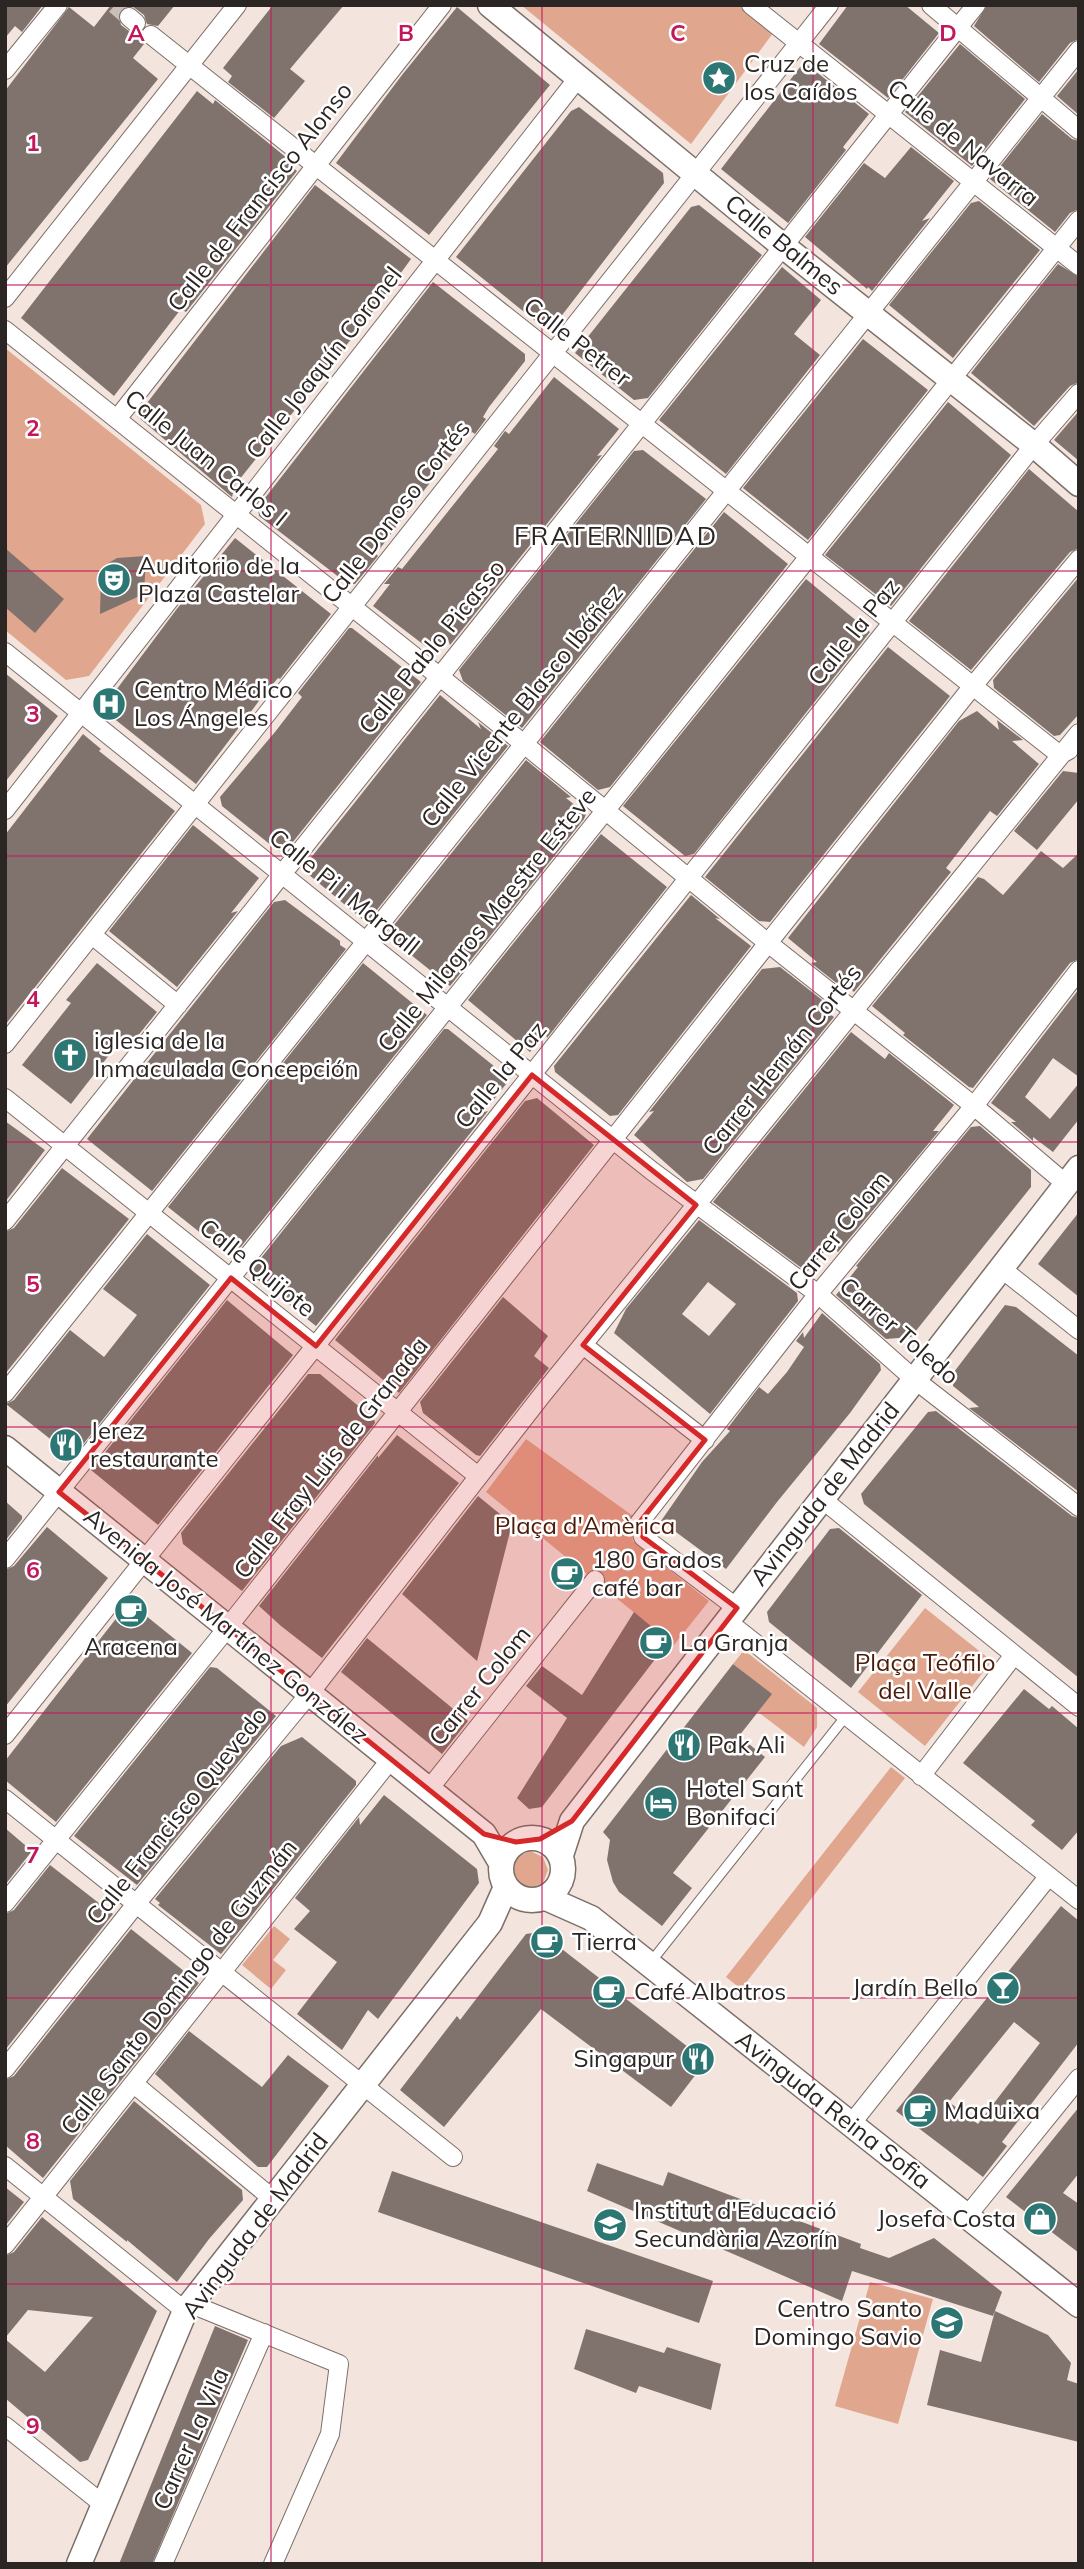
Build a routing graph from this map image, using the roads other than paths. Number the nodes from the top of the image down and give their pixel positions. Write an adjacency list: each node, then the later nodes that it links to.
1 (58, 5): 14 (street)
2 (237, 5): 13 (street)
3 (442, 5): 19 (street, Calle de Francisco Alonso)
4 (490, 5): 15 (street, Calle Balmes)
5 (751, 5): 11 (street, Calle de Navarra)
6 (829, 5): 11 (street, Calle Donoso Cortés)
7 (931, 5): 9 (street)
8 (976, 5): 9 (street, Calle Pablo Picasso)
9 (958, 27): 16 (street); 17 (street, Calle Pablo Picasso)
10 (151, 35): 13 (street, Calle Petrer)
11 (799, 43): 17 (street, Calle de Navarra); 20 (street, Calle Donoso Cortés)
12 (1079, 50): 16 (street, Calle Vicente Blasco Ibáñez)
13 (188, 66): 19 (street, Calle Petrer); 27 (street)
14 (5, 69)
15 (578, 78): 20 (street, Calle Balmes); 25 (street, Calle Joaquín Coronel)
16 (1041, 97): 18 (street); 21 (street, Calle Vicente Blasco Ibáñez)
17 (888, 114): 21 (street, Calle de Navarra); 23 (street, Calle Pablo Picasso)
18 (1079, 130)
19 (316, 167): 25 (street, Calle Petrer); 33 (street, Calle de Francisco Alonso)
20 (696, 173): 23 (street, Calle Balmes); 30 (street, Calle Donoso Cortés)
21 (973, 182): 24 (street, Calle de Navarra); 28 (street, Calle Vicente Blasco Ibáñez)
22 (1079, 220): 24 (street, Calle Milagros Maestre Esteve)
23 (783, 246): 28 (street, Calle Balmes); 34 (street, Calle Pablo Picasso)
24 (1056, 248): 26 (street, Calle de Navarra); 31 (street, Calle Milagros Maestre Esteve)
25 (435, 261): 30 (street, Calle Petrer); 38 (street, Calle Joaquín Coronel)
26 (1079, 266)
27 (5, 298)
28 (868, 314): 31 (street, Calle Balmes); 37 (street, Calle Vicente Blasco Ibáñez)
29 (5, 330): 33 (street, Calle Juan Carlos I)
30 (552, 354): 34 (street, Calle Petrer); 41 (street, Calle Donoso Cortés)
31 (952, 379): 35 (street, Calle Balmes); 39 (street, Calle Milagros Maestre Esteve)
32 (1079, 393): 35 (street, Calle la Paz)
33 (117, 419): 38 (street, Calle Juan Carlos I)
34 (641, 425): 37 (street, Calle Petrer); 44 (street, Calle Pablo Picasso)
35 (1034, 446): 36 (street, Calle Balmes); 42 (street, Calle la Paz)
36 (1079, 484)
37 (726, 491): 39 (street, Calle Petrer); 48 (street, Calle Vicente Blasco Ibáñez)
38 (237, 514): 41 (street, Calle Juan Carlos I); 46 (street, Calle Joaquín Coronel)
39 (809, 558): 42 (street, Calle Petrer); 53 (street, Calle Milagros Maestre Esteve)
40 (1079, 559): 45 (street, Calle Fray Luis de Granada)
41 (352, 607): 44 (street, Calle Juan Carlos I); 51 (street, Calle Donoso Cortés)
42 (892, 624): 45 (street, Calle Petrer); 55 (street, Calle la Paz)
43 (5, 652): 46 (street, Calle Pi i Margall)
44 (440, 677): 48 (street, Calle Juan Carlos I); 54 (street, Calle Pablo Picasso)
45 (972, 687): 50 (street, Calle Petrer); 58 (street, Calle Fray Luis de Granada)
46 (81, 713): 51 (street, Calle Pi i Margall); 52 (street, Calle Joaquín Coronel)
47 (1079, 733): 50 (street, Carrer Hernán Cortés)
48 (524, 744): 53 (street, Calle Juan Carlos I); 57 (street, Calle Vicente Blasco Ibáñez)
49 (1079, 749): 50 (street)
50 (1060, 755): 62 (street, Carrer Hernán Cortés)
51 (195, 805): 54 (street, Calle Pi i Margall); 56 (street, Calle Donoso Cortés)
52 (5, 810)
53 (606, 811): 55 (street, Calle Juan Carlos I); 61 (street, Calle Milagros Maestre Esteve)
54 (282, 874): 57 (street, Calle Pi i Margall); 60 (street, Calle Pablo Picasso)
55 (689, 878): 58 (street, Calle Juan Carlos I); 64 (street, Calle la Paz)
56 (92, 935): 60 (street); 63 (street, Calle Donoso Cortés)
57 (366, 942): 61 (street, Calle Pi i Margall); 72 (street, Calle Vicente Blasco Ibáñez)
58 (768, 943): 62 (street, Calle Juan Carlos I); 67 (street, Calle Fray Luis de Granada)
59 (1079, 970): 66 (street, Carrer Colom)
60 (178, 1005): 68 (street, Calle Pablo Picasso)
61 (448, 1007): 64 (street, Calle Pi i Margall); 75 (street, Calle Milagros Maestre Esteve)
62 (854, 1010): 66 (street, Calle Juan Carlos I); 71 (street, Carrer Hernán Cortés)
63 (5, 1044)
64 (533, 1075): 67 (street, Calle Pi i Margall); 79 (street, Calle la Paz)
65 (5, 1098): 68 (street, Calle Quijote)
66 (974, 1106): 70 (street, Calle Juan Carlos I); 76 (street, Carrer Colom)
67 (613, 1140): 69 (street, Calle Pi i Margall); 83 (street, Calle Fray Luis de Granada)
68 (65, 1146): 72 (street, Calle Quijote); 73 (street, Calle Pablo Picasso)
69 (652, 1171): 71 (street, Carrer Toledo)
70 (1072, 1176): 74 (street, Avinguda de Madrid)
71 (696, 1205): 76 (street, Carrer Toledo); 78 (street, Carrer Hernán Cortés)
72 (149, 1213): 75 (street, Calle Quijote); 81 (street, Calle Vicente Blasco Ibáñez)
73 (5, 1221)
74 (1002, 1269): 77 (street); 80 (street, Avinguda de Madrid)
75 (231, 1278): 79 (street, Calle Quijote); 87 (street, Calle Milagros Maestre Esteve)
76 (818, 1294): 80 (street, Carrer Toledo); 84 (street, Carrer Colom)
77 (1079, 1329)
78 (583, 1345): 82 (street, Carrer Hernán Cortés); 84 (street)
79 (316, 1346): 83 (street, Calle Quijote); 91 (street, Calle la Paz)
80 (914, 1379): 88 (street, Avinguda de Madrid); 89 (street, Carrer Toledo)
81 (5, 1393)
82 (542, 1395): 86 (street, Calle Francisco Quevedo)
83 (398, 1412): 86 (street, Calle Quijote); 94 (street, Calle Fray Luis de Granada)
84 (705, 1440): 93 (street, Carrer Colom)
85 (5, 1448): 87 (street, Avenida José Martínez González)
86 (478, 1476): 96 (street, Calle Francisco Quevedo)
87 (60, 1492): 90 (street, Calle Milagros Maestre Esteve); 91 (street, Avenida José Martínez González)
88 (822, 1499): 93 (street, Avinguda de Madrid); 95 (street)
89 (1079, 1507)
90 (5, 1559)
91 (145, 1560): 94 (street, Avenida José Martínez González); 99 (street, Calle la Paz)
92 (596, 1580): 102 (street, Carrer Colom)
93 (732, 1614): 98 (street); 104 (street, Avinguda de Madrid)
94 (228, 1628): 96 (street, Avenida José Martínez González); 107 (street, Calle Fray Luis de Granada)
95 (1014, 1654): 97 (street); 101 (street)
96 (310, 1693): 100 (street, Avenida José Martínez González); 114 (street, Calle Francisco Quevedo)
97 (1079, 1707)
98 (846, 1716): 101 (street); 116 (lane)
99 (5, 1735)
100 (391, 1759): 102 (street, Avenida José Martínez González); 117 (street, Calle Santo Domingo de Guzmán)
101 (921, 1776): 110 (street)
102 (438, 1796): 105 (street)
103 (5, 1799): 107 (street)
104 (572, 1821): 106 (street, Avinguda de Madrid); 109 (street, Avinguda de Madrid)
105 (484, 1834): 108 (street); 111 (street)
106 (540, 1839): 108 (street); 109 (street)
107 (55, 1840): 113 (street, Calle Fray Luis de Granada); 114 (street)
108 (516, 1842): 111 (street)
109 (561, 1867): 111 (street); 115 (street, Avinguda Reina Sofia)
110 (1048, 1877): 112 (street); 122 (street)
111 (519, 1887): 115 (street, Avinguda Reina Sofia); 121 (street, Avinguda de Madrid)
112 (1079, 1900)
113 (5, 1903)
114 (136, 1904): 117 (street); 118 (street, Calle Francisco Quevedo)
115 (587, 1915): 116 (street, Avinguda Reina Sofia)
116 (649, 1964): 122 (street, Avinguda Reina Sofia)
117 (222, 1973): 120 (street, Calle Santo Domingo de Guzmán); 121 (street)
118 (5, 2069)
119 (1079, 2078): 127 (street)
120 (134, 2084): 125 (street, Calle Santo Domingo de Guzmán); 126 (street)
121 (362, 2086): 123 (street); 126 (street, Avinguda de Madrid)
122 (851, 2124): 127 (street, Avinguda Reina Sofia)
123 (453, 2157)
124 (5, 2166): 125 (street)
125 (44, 2197): 128 (street, Calle Santo Domingo de Guzmán); 130 (street)
126 (274, 2199): 130 (street, Avinguda de Madrid)
127 (967, 2216): 129 (street, Avinguda Reina Sofia)
128 (5, 2245)
129 (1079, 2305)
130 (188, 2307): 131 (street); 133 (street, Avinguda de Madrid)
131 (264, 2333): 135 (street, Carrer La Vila); 136 (street)
132 (7, 2432): 133 (street)
133 (104, 2505): 134 (street, Avinguda de Madrid)
134 (79, 2564)
135 (163, 2564)
136 (273, 2564)

